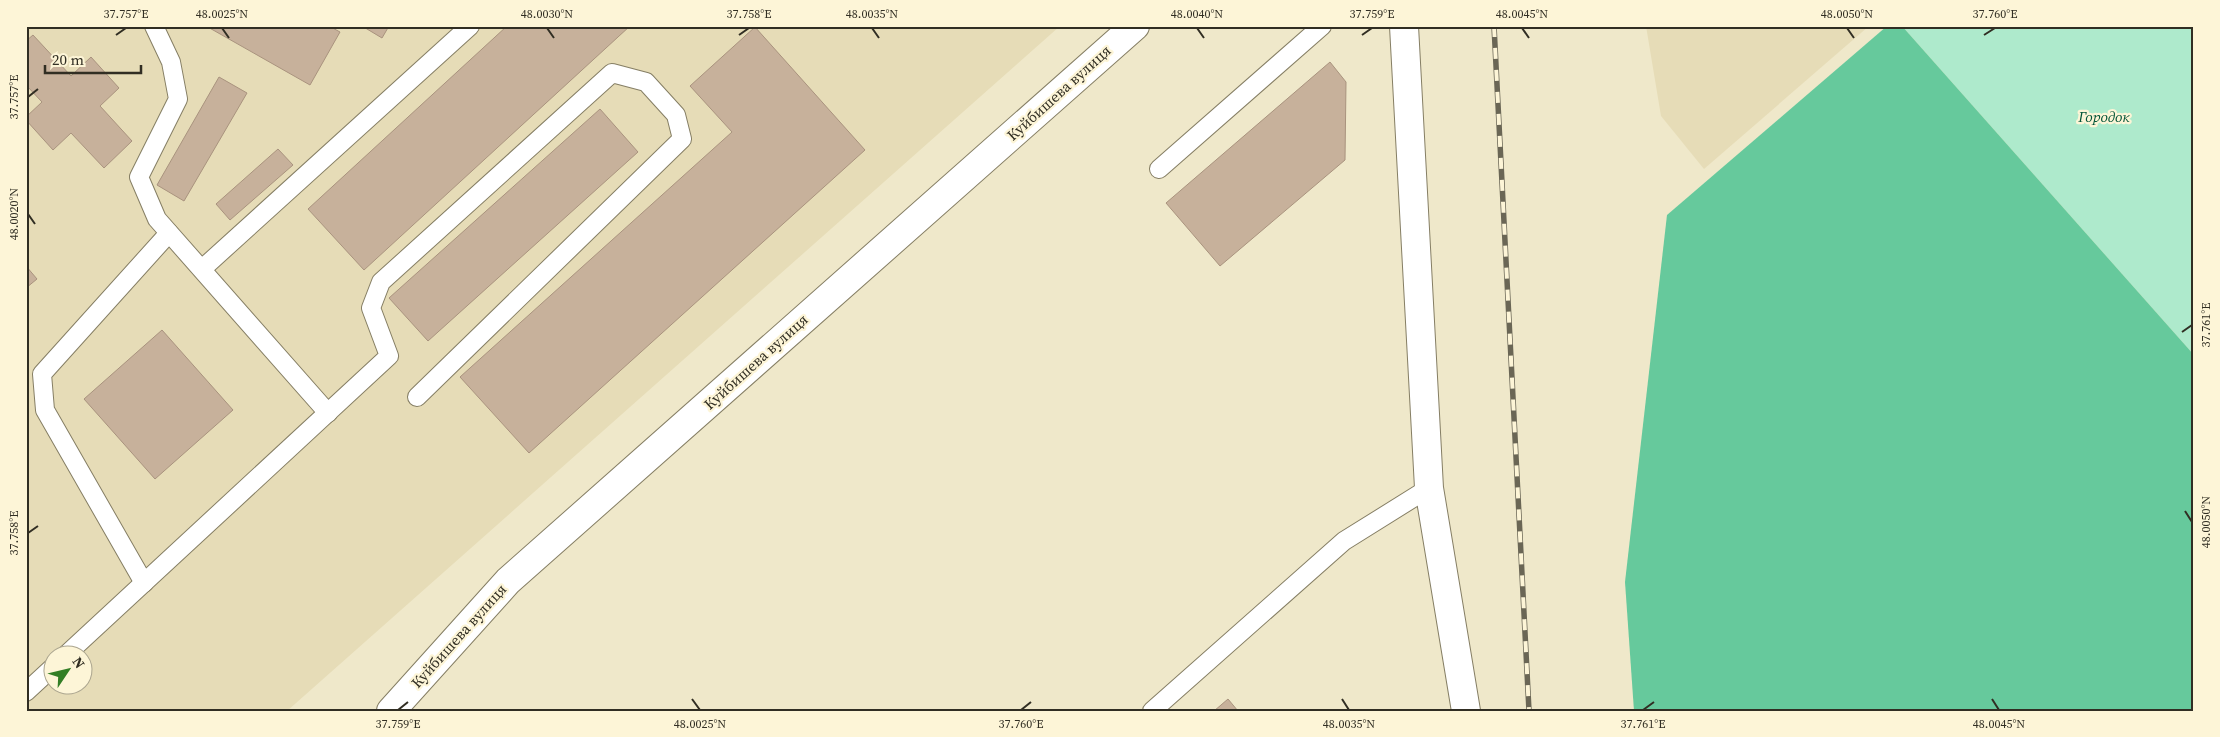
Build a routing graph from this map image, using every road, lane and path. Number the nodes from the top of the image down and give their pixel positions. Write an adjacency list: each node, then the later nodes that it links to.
1 (154, 26): 7 (lane)
2 (470, 26): 8 (lane)
3 (1135, 26): 16 (main road, Куйбишева вулиця)
4 (1322, 26): 6 (lane)
5 (1404, 26): 11 (main road)
6 (1160, 169)
7 (169, 233): 8 (lane); 12 (lane)
8 (202, 269): 10 (lane)
9 (417, 397): 10 (lane)
10 (328, 413): 12 (lane)
11 (1429, 488): 17 (lane); 18 (main road)
12 (144, 583): 13 (lane)
13 (78, 644)
14 (42, 677): 15 (lane)
15 (26, 692)
16 (390, 711)
17 (1152, 711)
18 (1466, 711)

